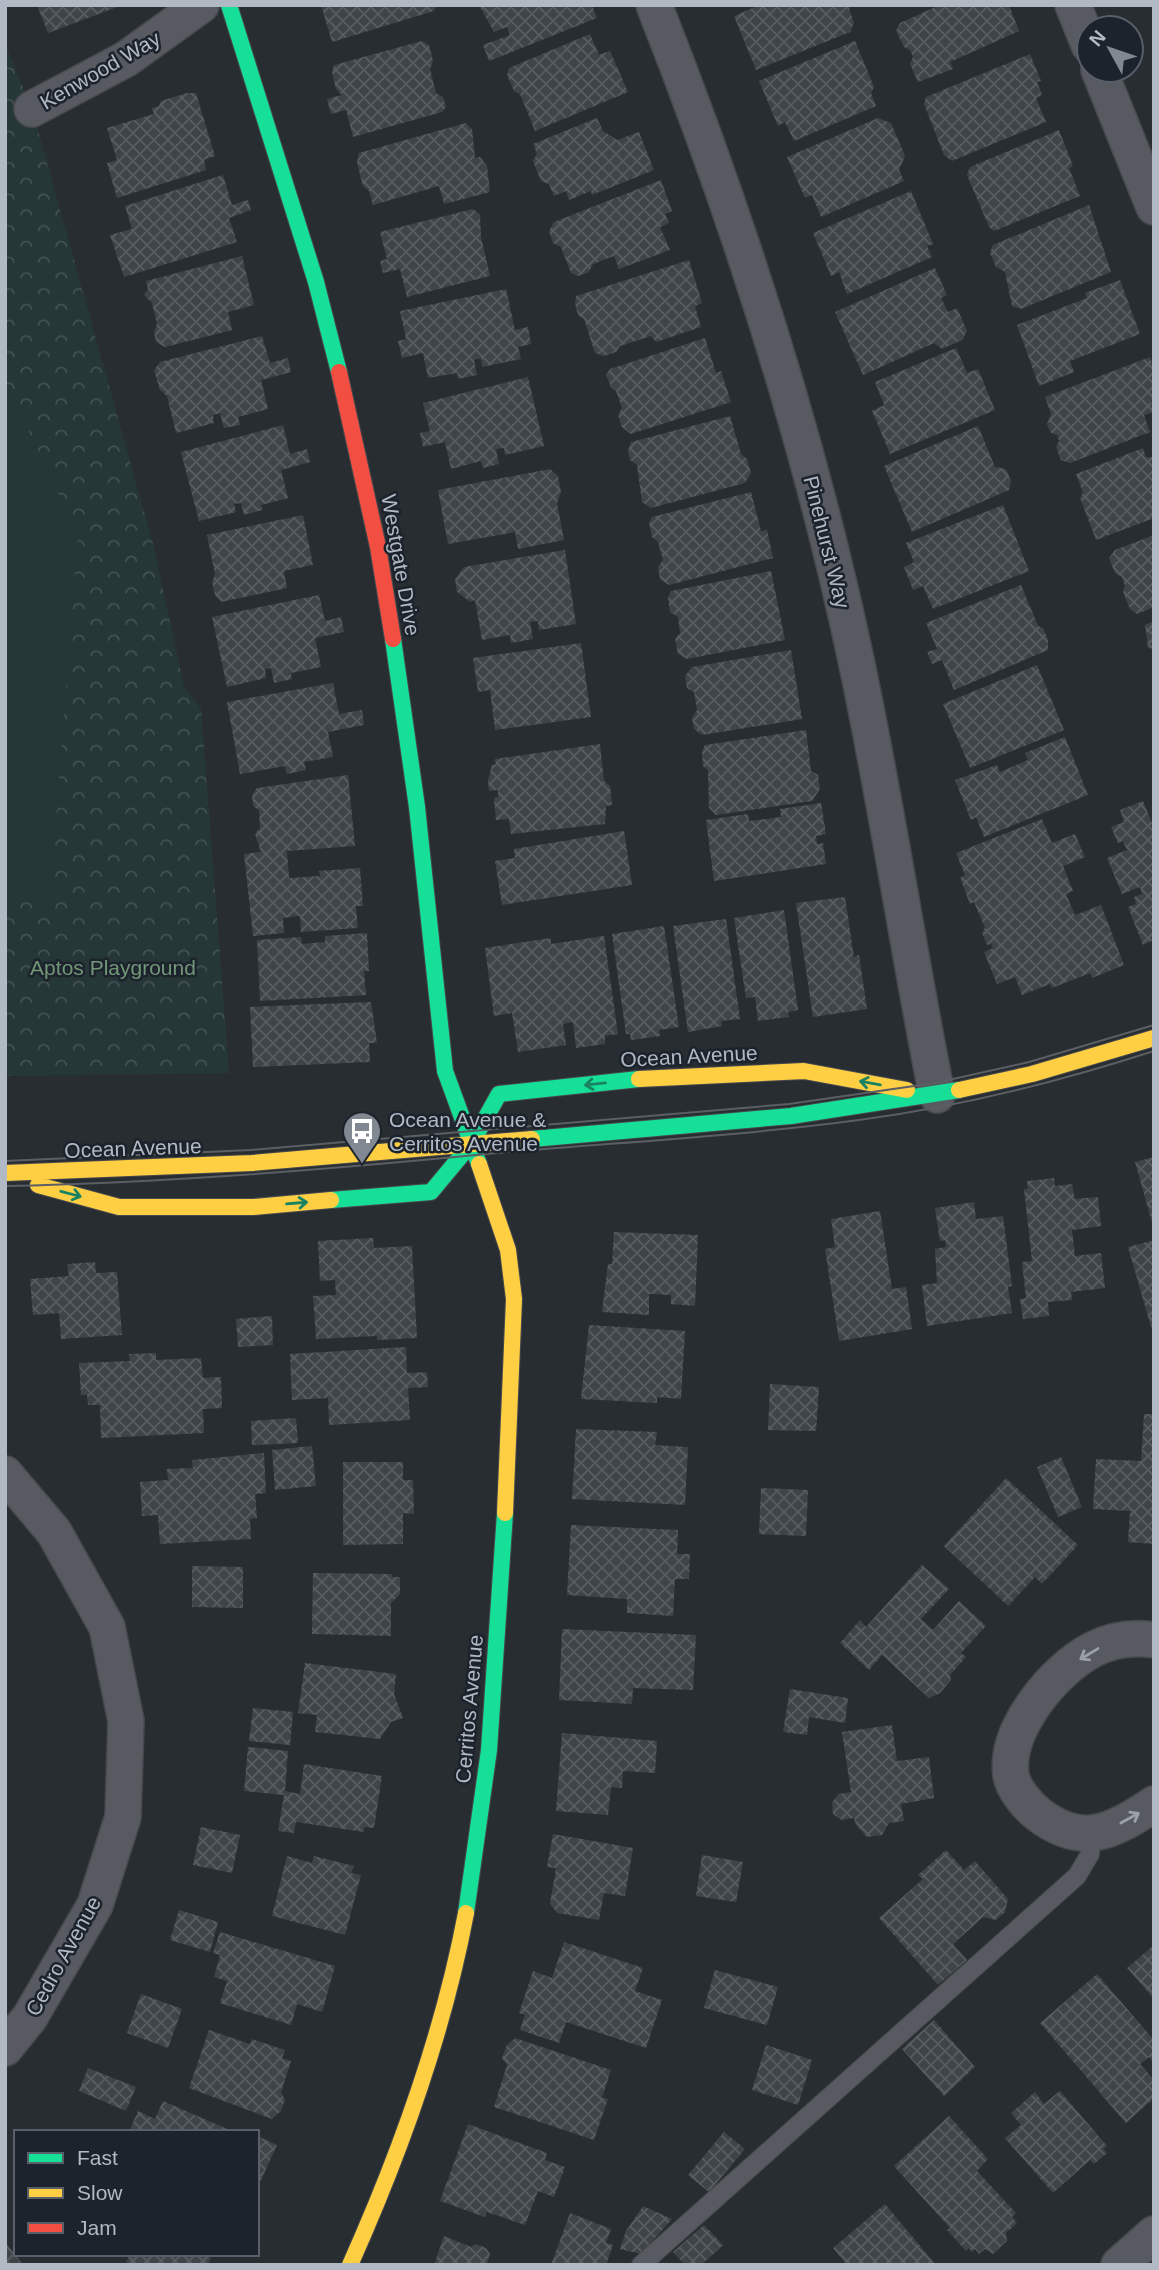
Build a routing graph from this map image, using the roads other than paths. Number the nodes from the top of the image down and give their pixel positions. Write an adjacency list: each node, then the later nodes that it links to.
1 (201, 5): 5 (street, Kenwood Way)
2 (229, 5): 9 (street, Westgate Drive)
3 (654, 5): 8 (street, Pinehurst Way)
4 (1105, 84): 6 (street)
5 (32, 109)
6 (1154, 207)
7 (1154, 1038): 8 (street, Ocean Avenue)
8 (937, 1096): 9 (street, Ocean Avenue); 9 (street, Ocean Avenue, one-way to 9)
9 (471, 1144): 10 (street, Ocean Avenue); 10 (street, Ocean Avenue, one-way to 9); 17 (street, Cerritos Avenue)
10 (5, 1175)
11 (5, 1474): 15 (street, Cedro Avenue)
12 (1154, 1640): 14 (street, one-way to 14)
13 (1154, 1804): 14 (street, one-way to 13)
14 (1091, 1835): 18 (lane)
15 (5, 2048)
16 (1154, 2234): 19 (street)
17 (350, 2265)
18 (641, 2265)
19 (1119, 2265)

